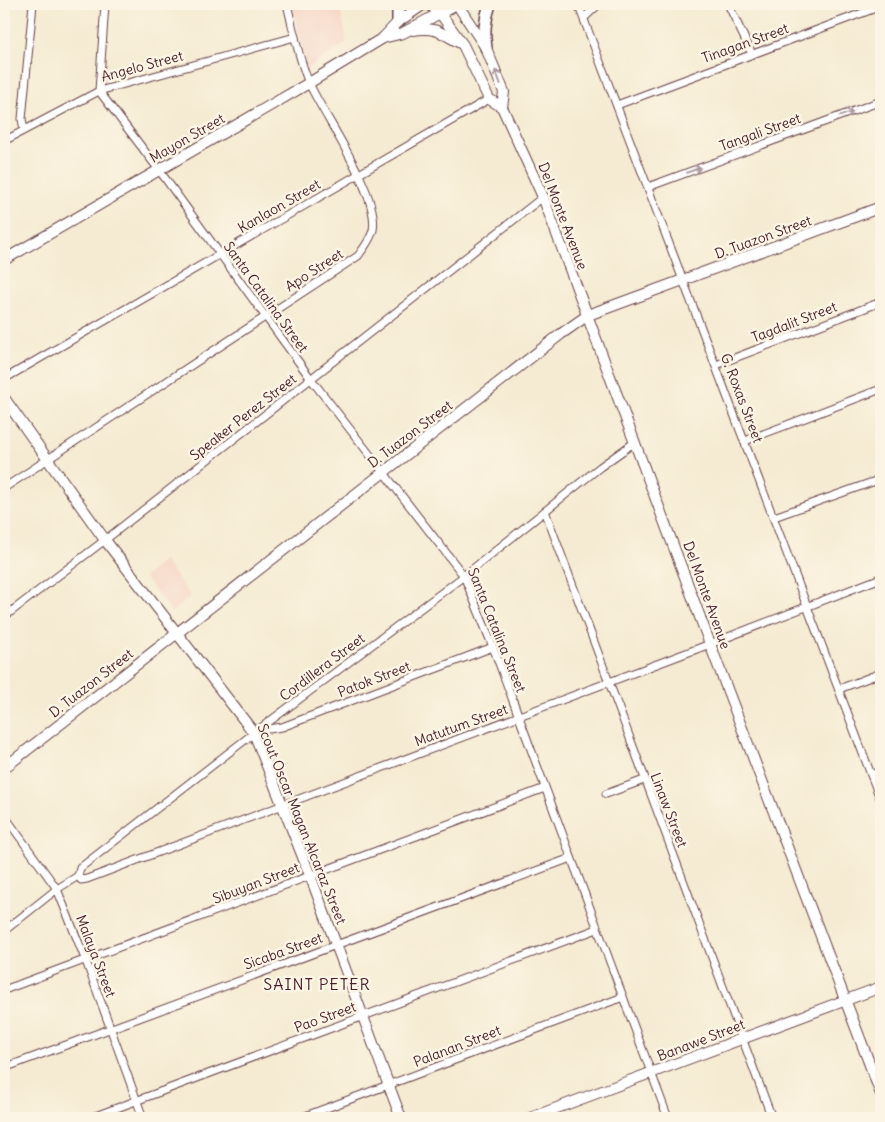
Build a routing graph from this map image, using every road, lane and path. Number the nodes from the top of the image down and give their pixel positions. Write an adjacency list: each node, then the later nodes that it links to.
1 (33, 4): 26 (street)
2 (105, 4): 21 (street)
3 (287, 4): 16 (street, Apo Street)
4 (398, 4): 15 (main road)
5 (424, 4): 15 (main road, Mayon Street)
6 (430, 4): 13 (main road)
7 (456, 4): 13 (main road); 18 (main road, Del Monte Avenue)
8 (490, 4): 18 (main road)
9 (578, 4): 14 (street, G. Roxas Street)
10 (599, 4): 14 (street)
11 (728, 4): 19 (street)
12 (881, 6): 19 (street, Tinagan Street)
13 (440, 13): 15 (main road, Mayon Street); 17 (main road)
14 (584, 18): 24 (street, G. Roxas Street)
15 (400, 27): 17 (main road); 20 (main road, Mayon Street)
16 (295, 37): 20 (street, Apo Street); 21 (street, Angelo Street)
17 (463, 45): 22 (main road)
18 (486, 48): 25 (main road, Del Monte Avenue, one-way to 18)
19 (752, 54): 24 (street, Tinagan Street)
20 (309, 83): 28 (main road, Mayon Street); 29 (street, Apo Street)
21 (99, 91): 26 (street, Angelo Street); 28 (street, Santa Catalina Street)
22 (489, 99): 25 (main road); 29 (street, Kanlaon Street)
23 (881, 101): 30 (street, Tangali Street, one-way to 23)
24 (617, 105): 30 (street, G. Roxas Street)
25 (502, 107): 31 (main road, Del Monte Avenue)
26 (24, 130): 27 (street, Angelo Street)
27 (4, 141)
28 (159, 170): 33 (street, Santa Catalina Street); 34 (main road, Mayon Street)
29 (359, 174): 33 (street, Kanlaon Street); 38 (street, Apo Street)
30 (648, 187): 35 (street, G. Roxas Street)
31 (543, 197): 37 (main road, Del Monte Avenue); 41 (street, Speaker Perez Street)
32 (881, 207): 35 (main road, D. Tuazon Street)
33 (220, 255): 38 (street, Santa Catalina Street); 40 (street, Kanlaon Street)
34 (4, 260)
35 (684, 281): 37 (main road, D. Tuazon Street); 39 (street, G. Roxas Street)
36 (881, 302): 39 (street, Tagdalit Street)
37 (588, 315): 45 (main road, Del Monte Avenue); 47 (main road, D. Tuazon Street)
38 (265, 317): 41 (street, Santa Catalina Street); 46 (street, Apo Street)
39 (716, 365): 44 (street, G. Roxas Street)
40 (4, 379)
41 (311, 379): 47 (street, Santa Catalina Street); 52 (street, Speaker Perez Street)
42 (881, 389): 44 (street)
43 (4, 398): 46 (main road, Scout Oscar Magan Alcaraz Street)
44 (745, 441): 51 (street, G. Roxas Street)
45 (635, 442): 50 (street, Cordillera Street); 58 (main road, Del Monte Avenue)
46 (47, 459): 49 (street, Apo Street); 52 (main road, Scout Oscar Magan Alcaraz Street)
47 (382, 472): 53 (street, Santa Catalina Street); 57 (main road, D. Tuazon Street)
48 (881, 479): 51 (street)
49 (4, 488)
50 (545, 511): 53 (street, Cordillera Street); 61 (street, Linaw Street)
51 (774, 517): 55 (street, G. Roxas Street)
52 (105, 540): 56 (street, Speaker Perez Street); 57 (main road, Scout Oscar Magan Alcaraz Street)
53 (464, 576): 59 (street, Santa Catalina Street); 64 (street, Cordillera Street)
54 (881, 578): 55 (street, Matutum Street)
55 (807, 607): 58 (street, Matutum Street); 62 (street, G. Roxas Street)
56 (4, 617)
57 (177, 634): 64 (main road, Scout Oscar Magan Alcaraz Street); 65 (main road, D. Tuazon Street)
58 (710, 644): 61 (street, Matutum Street); 85 (main road, Del Monte Avenue)
59 (493, 647): 63 (street, Santa Catalina Street); 64 (street, Patok Street)
60 (881, 673): 62 (street)
61 (608, 682): 63 (street, Matutum Street); 68 (street, Linaw Street)
62 (839, 689): 67 (street, G. Roxas Street)
63 (518, 717): 69 (street, Santa Catalina Street); 72 (street, Matutum Street)
64 (258, 730): 72 (main road, Scout Oscar Magan Alcaraz Street); 76 (street, Cordillera Street)
65 (4, 768)
66 (881, 771): 67 (street)
67 (871, 775): 71 (street, G. Roxas Street)
68 (644, 780): 70 (street); 88 (street, Linaw Street)
69 (545, 788): 74 (street, Santa Catalina Street); 75 (street, Sibuyan Street)
70 (606, 794)
71 (881, 801)
72 (282, 805): 75 (main road, Scout Oscar Magan Alcaraz Street); 76 (street, Matutum Street)
73 (4, 815): 77 (street, Malaya Street)
74 (571, 858): 78 (street, Santa Catalina Street); 80 (street, Sicaba Street)
75 (310, 875): 80 (main road, Scout Oscar Magan Alcaraz Street); 81 (street, Sibuyan Street)
76 (78, 876): 77 (street, Cordillera Street)
77 (57, 888): 79 (street, Cordillera Street); 81 (street, Malaya Street)
78 (597, 928): 84 (street, Santa Catalina Street); 86 (street, Pao Street)
79 (4, 931)
80 (335, 945): 86 (main road, Scout Oscar Magan Alcaraz Street); 87 (street, Sicaba Street)
81 (86, 961): 83 (street, Sibuyan Street); 87 (street, Malaya Street)
82 (881, 987): 85 (main road, Banawe Street)
83 (4, 990)
84 (623, 997): 90 (street, Santa Catalina Street); 91 (street, Palanan Street)
85 (846, 1000): 88 (main road, Banawe Street); 92 (main road, Del Monte Avenue)
86 (362, 1017): 91 (main road, Scout Oscar Magan Alcaraz Street); 93 (street, Pao Street)
87 (110, 1028): 89 (street, Sicaba Street); 93 (street, Malaya Street)
88 (742, 1039): 90 (main road, Banawe Street); 100 (street, Linaw Street)
89 (4, 1068)
90 (651, 1074): 98 (main road, Banawe Street); 99 (street, Santa Catalina Street)
91 (389, 1086): 96 (street, Palanan Street); 97 (main road, Scout Oscar Magan Alcaraz Street)
92 (881, 1094)
93 (137, 1101): 94 (street, Pao Street); 95 (street, Malaya Street)
94 (90, 1118)
95 (144, 1118)
96 (300, 1118)
97 (401, 1118)
98 (530, 1118)
99 (668, 1118)
100 (772, 1118)

